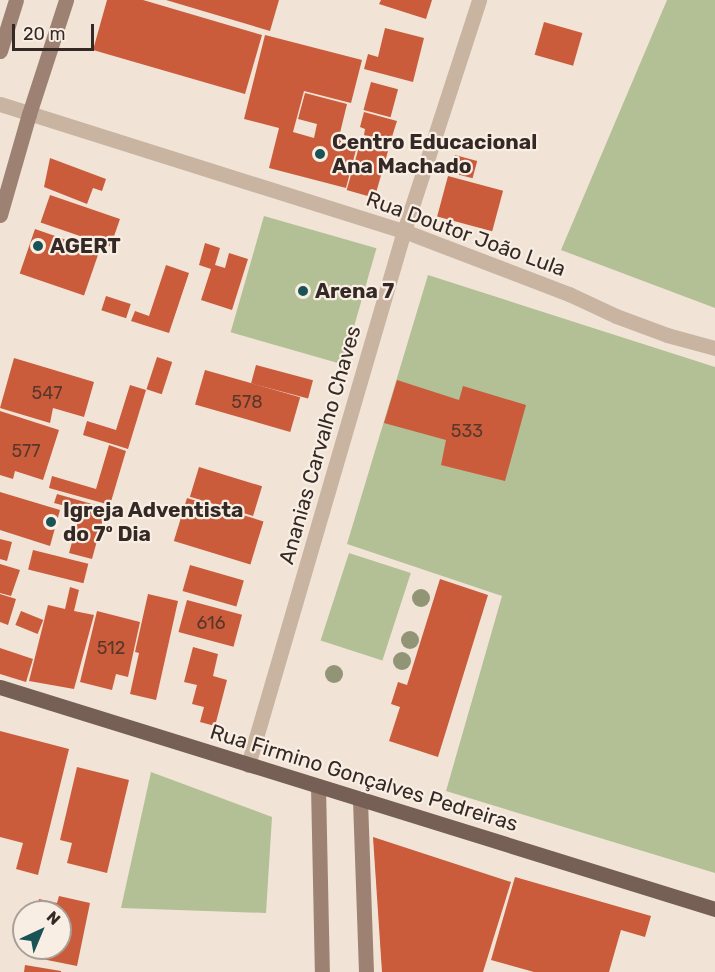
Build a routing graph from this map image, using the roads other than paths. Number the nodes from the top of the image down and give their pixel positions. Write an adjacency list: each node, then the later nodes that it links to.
1 (16, 0): 4 (street)
2 (66, 0): 6 (street)
3 (479, 0): 8 (street, Ananias Carvalho Chaves)
4 (0, 51)
5 (0, 104): 6 (street, Rua Doutor João Lula)
6 (29, 114): 7 (street); 8 (street, Rua Doutor João Lula)
7 (0, 215)
8 (404, 231): 9 (street, Rua Doutor João Lula); 11 (street, Ananias Carvalho Chaves)
9 (715, 348)
10 (0, 687): 11 (main road, Rua Firmino Gonçalves Pedreiras)
11 (248, 765): 12 (main road, Rua Firmino Gonçalves Pedreiras)
12 (318, 786): 13 (main road, Rua Firmino Gonçalves Pedreiras); 15 (street)
13 (360, 800): 14 (main road, Rua Firmino Gonçalves Pedreiras); 16 (street)
14 (715, 909)
15 (322, 972)
16 (366, 972)

